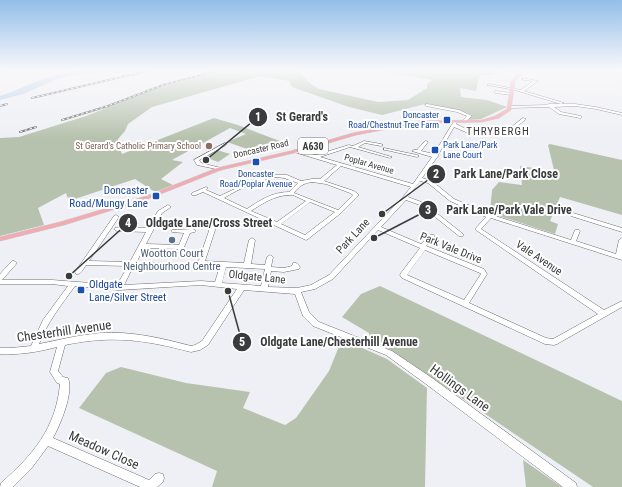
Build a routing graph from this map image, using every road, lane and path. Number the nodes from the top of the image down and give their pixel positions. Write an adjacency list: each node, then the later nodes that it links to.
1 (502, 93): 3 (street)
2 (528, 93): 7 (street)
3 (512, 94): 9 (main road)
4 (528, 100): 8 (street)
5 (427, 104): 13 (street)
6 (549, 105): 7 (street); 8 (street); 11 (street)
7 (570, 105): 10 (street)
8 (528, 106): 9 (street)
9 (510, 107): 14 (main road, Doncaster Road / A630)
10 (622, 114)
11 (581, 116)
12 (524, 119): 15 (street)
13 (464, 121)
14 (455, 124): 15 (street); 22 (main road, Doncaster Road / A630); 24 (street, Park Lane)
15 (511, 129): 16 (street)
16 (528, 133)
17 (426, 141): 23 (street)
18 (225, 144): 28 (street)
19 (381, 145): 20 (street)
20 (354, 147): 25 (street); 26 (street)
21 (386, 149): 23 (street)
22 (296, 151): 25 (street, Poplar Avenue); 28 (main road, Doncaster Road / A630)
23 (415, 153): 24 (street)
24 (436, 156): 29 (street, Park Lane)
25 (315, 157): 27 (street, Poplar Avenue)
26 (390, 157)
27 (340, 164): 30 (street); 32 (street, Poplar Avenue)
28 (219, 169): 54 (main road, Doncaster Road / A630)
29 (420, 179): 32 (street, Park Lane); 42 (street)
30 (321, 181): 31 (street); 40 (street)
31 (301, 183): 33 (street); 35 (street)
32 (414, 186): 36 (street, Park Lane)
33 (291, 193): 37 (street); 39 (street)
34 (194, 194): 35 (street)
35 (220, 198): 39 (street)
36 (405, 198): 46 (street, Park Lane); 52 (street)
37 (310, 200): 40 (street); 44 (street)
38 (168, 207): 48 (street)
39 (247, 211): 44 (street)
40 (339, 212): 44 (street)
41 (573, 215): 49 (street)
42 (490, 216): 57 (street); 81 (street, Vale Avenue)
43 (116, 217): 63 (street)
44 (277, 225)
45 (218, 226): 65 (street)
46 (376, 228): 59 (street, Park Vale Drive); 78 (street, Park Lane)
47 (117, 229): 48 (street)
48 (150, 230): 58 (street)
49 (622, 230)
50 (174, 231): 58 (street)
51 (577, 231): 57 (street)
52 (461, 235)
53 (432, 236): 59 (street)
54 (0, 239)
55 (252, 240): 68 (street)
56 (622, 240): 60 (street)
57 (572, 242): 60 (street)
58 (141, 246): 64 (street)
59 (423, 247): 79 (street, Park Vale Drive); 79 (street)
60 (621, 257)
61 (270, 258): 69 (street)
62 (14, 263): 71 (street)
63 (85, 263): 64 (street); 70 (street)
64 (132, 264): 66 (street); 76 (street)
65 (224, 264): 68 (street); 74 (street)
66 (172, 265)
67 (295, 265): 69 (street)
68 (247, 266): 69 (street)
69 (268, 268): 77 (street)
70 (78, 272)
71 (0, 278)
72 (0, 282): 73 (street, Oldgate Lane)
73 (73, 284): 76 (street, Oldgate Lane); 83 (street)
74 (218, 284): 75 (street, Oldgate Lane); 76 (street, Oldgate Lane)
75 (242, 287): 77 (street, Oldgate Lane); 82 (street, Chesterhill Avenue)
76 (119, 288)
77 (264, 289): 78 (street, Oldgate Lane)
78 (297, 291): 89 (street, Hollings Lane)
79 (465, 304): 81 (street)
80 (622, 304): 81 (street)
81 (604, 314)
82 (62, 342): 83 (street, Chesterhill Avenue); 85 (street)
83 (34, 348): 84 (street, Chesterhill Avenue)
84 (0, 351)
85 (47, 440): 87 (street, Meadow Close); 88 (street)
86 (159, 478): 87 (street, Meadow Close)
87 (150, 486)
88 (5, 487)
89 (572, 487)

